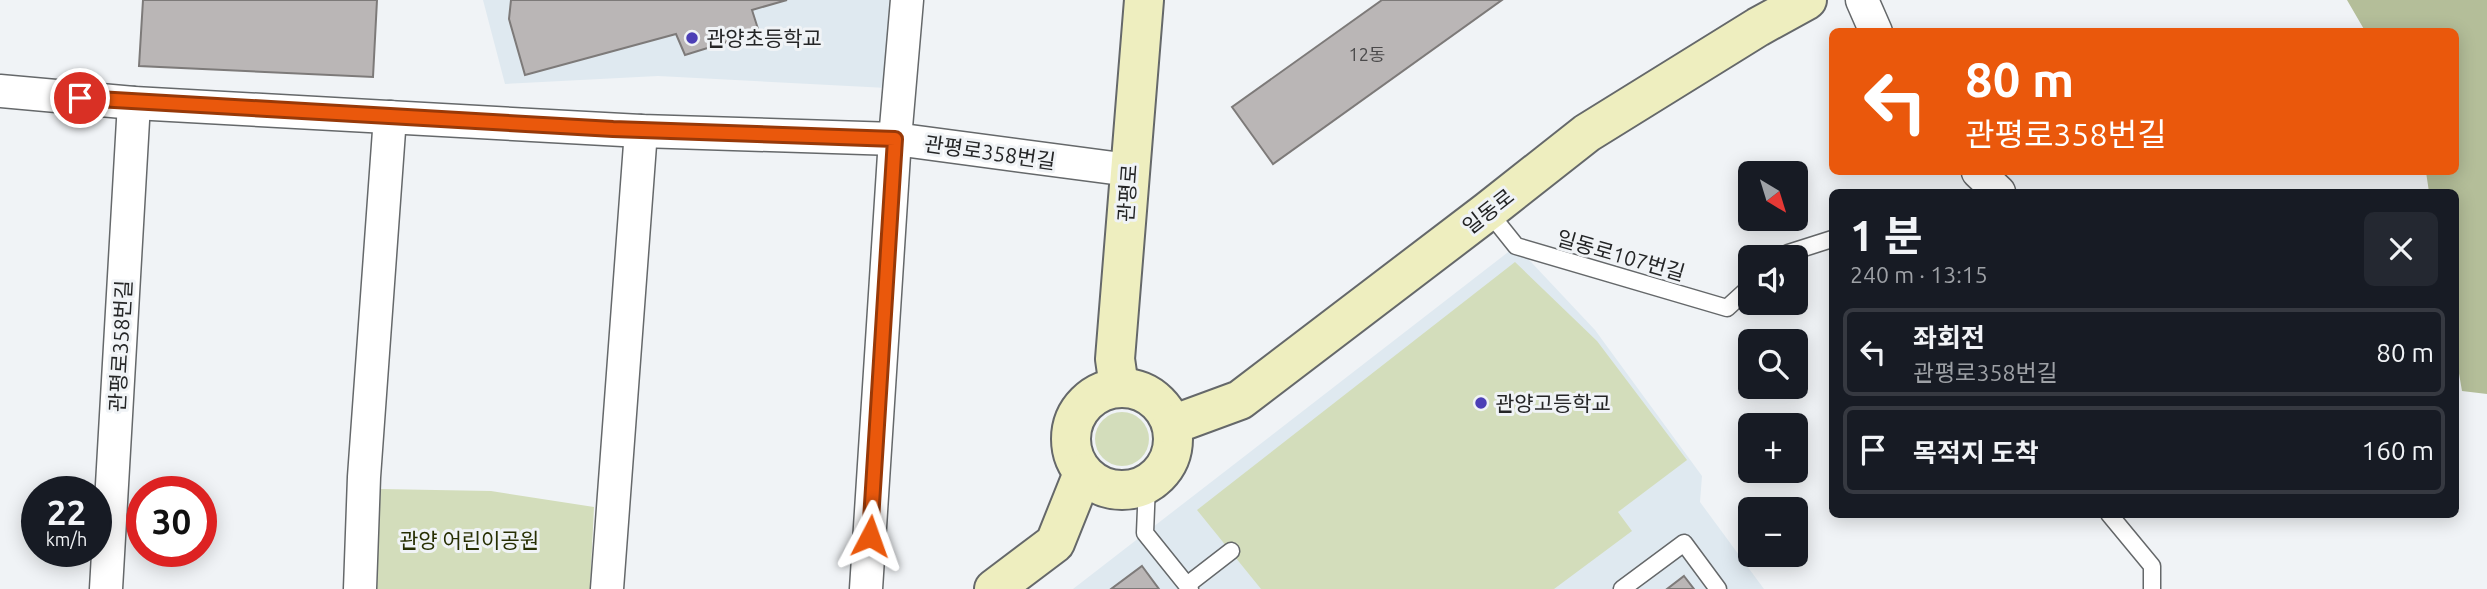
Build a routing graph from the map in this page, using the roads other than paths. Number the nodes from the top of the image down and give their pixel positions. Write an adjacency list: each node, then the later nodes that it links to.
1 (907, 0): 10 (street)
2 (1144, 0): 11 (street, 관평로)
3 (1807, 0): 14 (street, 일동로)
4 (1862, 0): 5 (street)
5 (1874, 28)
6 (0, 90): 7 (street, 관평로358번길)
7 (134, 103): 8 (street, 관평로358번길); 25 (street, 관평로358번길)
8 (390, 117): 9 (street, 관평로358번길); 26 (street)
9 (641, 131): 10 (street, 관평로358번길); 27 (street)
10 (895, 139): 11 (street, 관평로358번길); 28 (street)
11 (1129, 170): 18 (street, 관평로)
12 (1981, 175): 13 (street)
13 (1996, 189)
14 (1488, 211): 17 (lane, 일동로107번길); 19 (street, 일동로)
15 (1829, 240): 16 (lane)
16 (1808, 247)
17 (1738, 298)
18 (1119, 387): 19 (street); 20 (street)
19 (1172, 425): 21 (street)
20 (1083, 473): 21 (street); 29 (street)
21 (1147, 484): 24 (lane)
22 (2112, 518): 32 (lane)
23 (1231, 551): 24 (lane)
24 (1188, 587)
25 (106, 589)
26 (360, 589)
27 (607, 589)
28 (866, 589)
29 (993, 589)
30 (1622, 589): 31 (lane)
31 (1718, 589)
32 (2152, 589)

